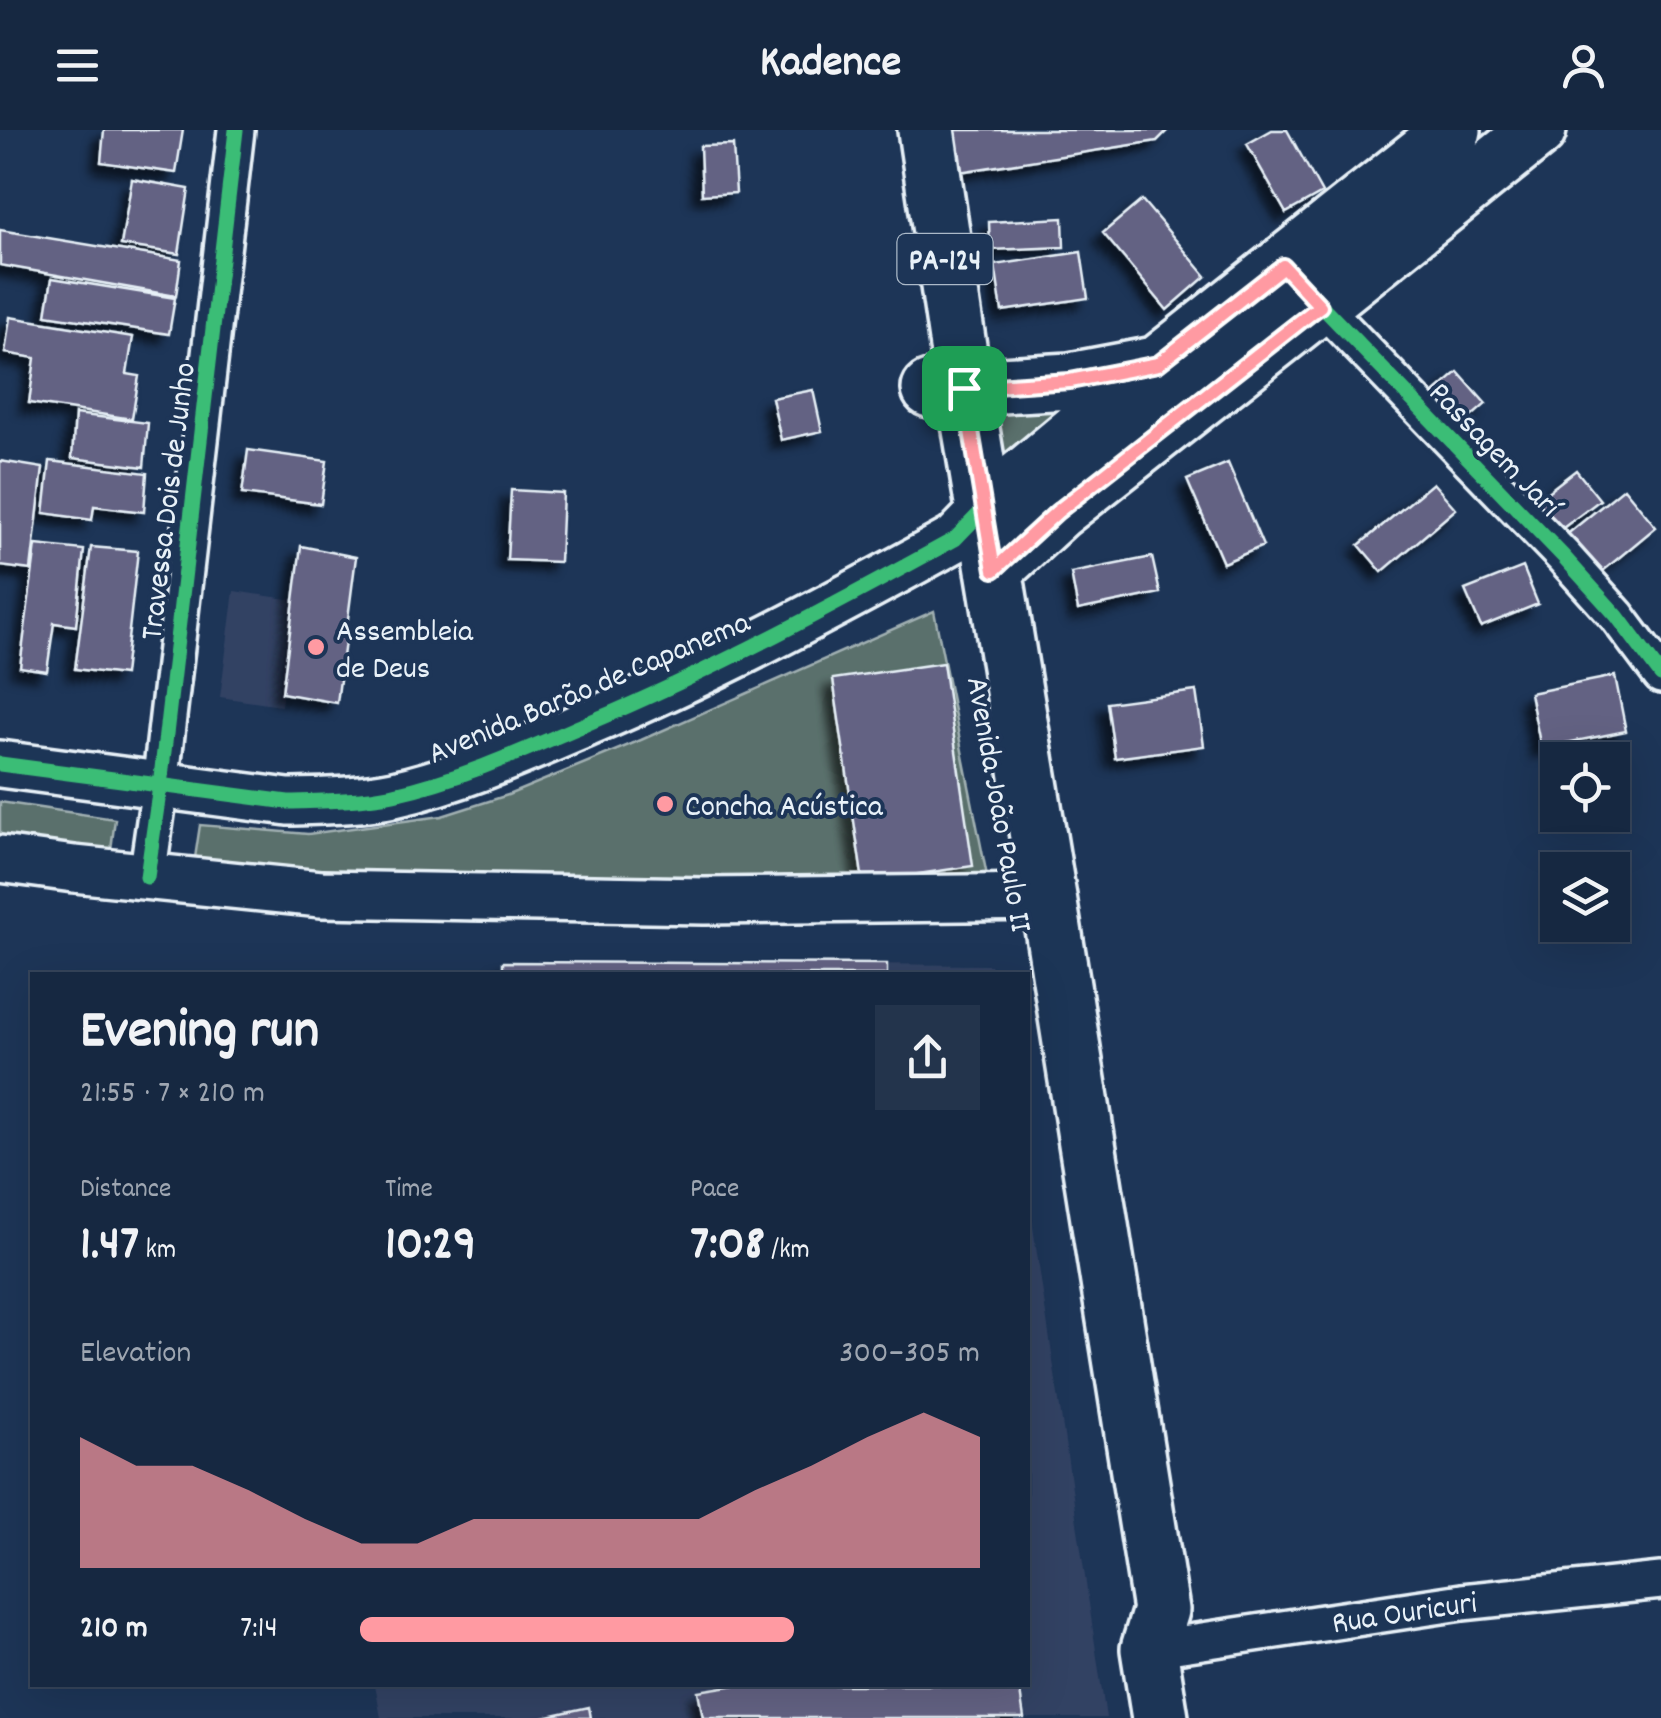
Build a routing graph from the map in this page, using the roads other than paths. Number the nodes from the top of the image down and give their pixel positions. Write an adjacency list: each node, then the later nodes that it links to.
1 (236, 130): 13 (street, Travessa Dois de Junho)
2 (893, 130): 9 (main road, Avenida João Paulo II / PA-124)
3 (926, 130): 9 (main road, Avenida João Paulo II / PA-124)
4 (1454, 130): 6 (main road, Avenida Barão de Capanema)
5 (1538, 130): 7 (main road, Avenida Barão de Capanema)
6 (1283, 266): 7 (street, Passagem Jarí); 8 (main road, Avenida Barão de Capanema)
7 (1320, 306): 10 (main road, Avenida Barão de Capanema); 11 (street, Passagem Jarí)
8 (1158, 364): 9 (main road); 10 (main road, Avenida Barão de Capanema)
9 (947, 388): 10 (main road, Avenida João Paulo II / PA-124)
10 (970, 528): 13 (street, Avenida Barão de Capanema); 16 (main road, Avenida João Paulo II / PA-124)
11 (1661, 675)
12 (0, 764): 13 (street, Avenida Barão de Capanema)
13 (160, 786): 15 (street, Travessa Dois de Junho)
14 (0, 858): 15 (street)
15 (147, 877): 16 (street)
16 (1033, 897): 18 (main road, Avenida João Paulo II / PA-124)
17 (1661, 1582): 18 (street, Rua Ouricuri)
18 (1149, 1649): 19 (main road, Avenida João Paulo II / PA-124)
19 (1160, 1718)

